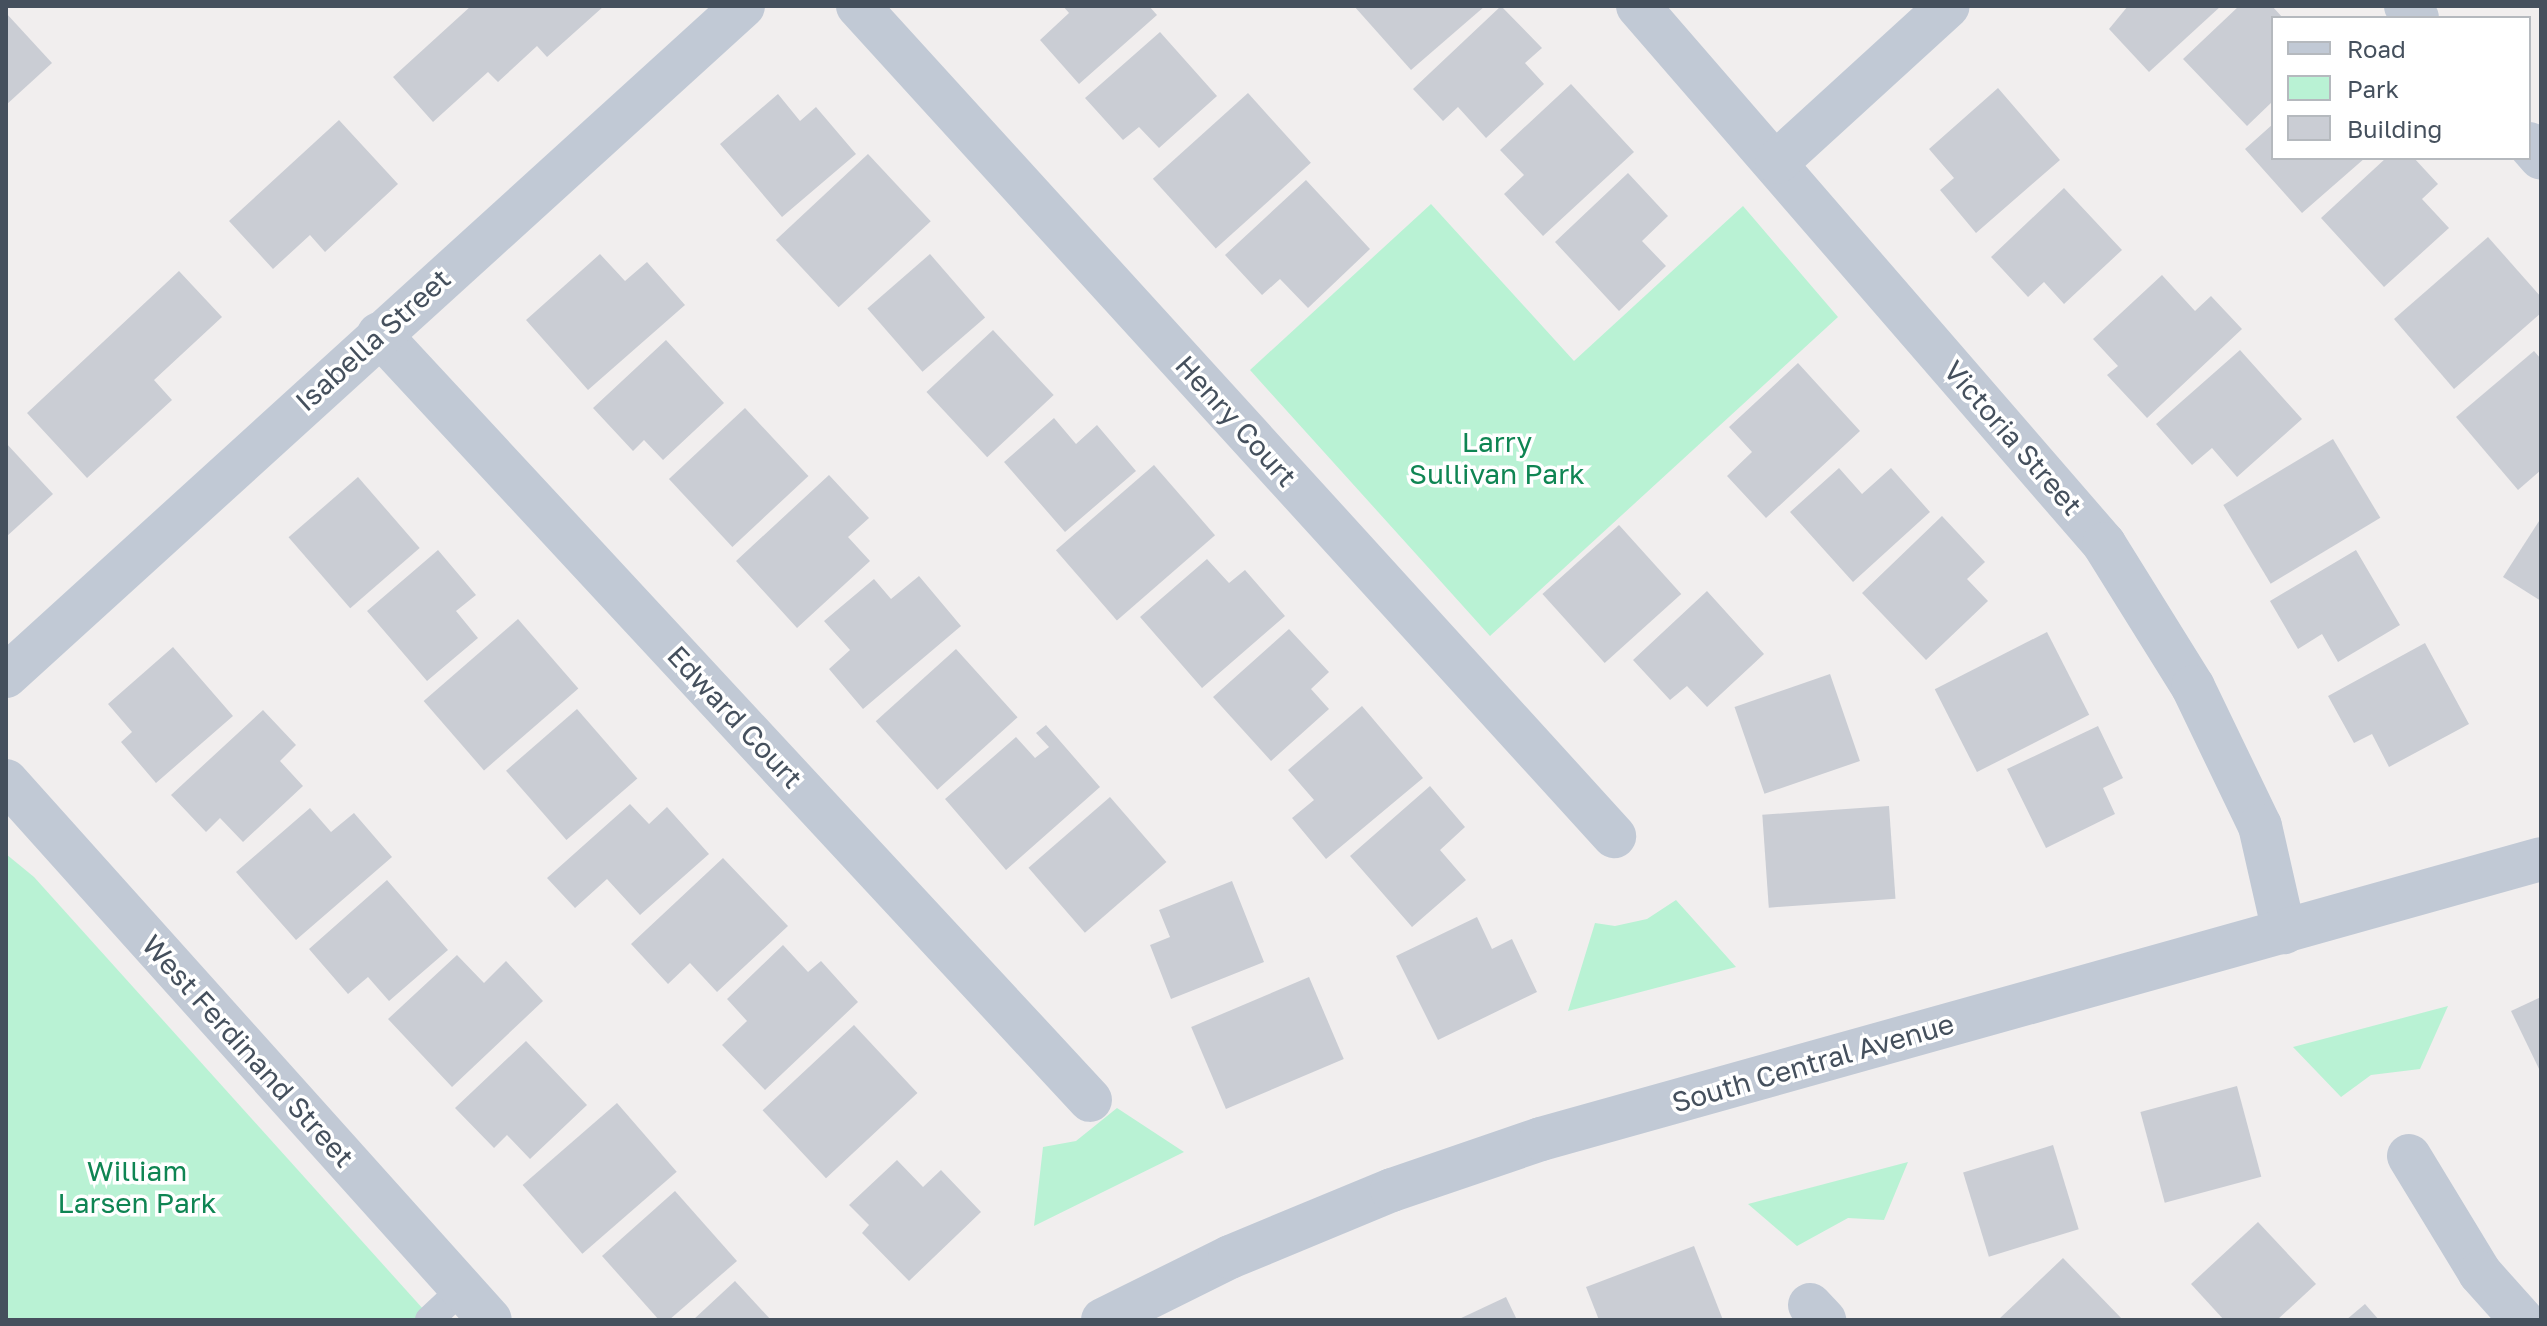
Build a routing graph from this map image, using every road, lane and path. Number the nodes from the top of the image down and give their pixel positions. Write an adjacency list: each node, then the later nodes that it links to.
1 (743, 6): 6 (street, Isabella Street)
2 (858, 6): 9 (street, Henry Court)
3 (1638, 6): 5 (street, Victoria Street)
4 (1948, 6): 5 (street)
5 (1777, 162): 11 (street, Victoria Street)
6 (379, 334): 7 (street, Isabella Street); 12 (street, Edward Court)
7 (6, 676)
8 (6, 781): 14 (street, West Ferdinand Street)
9 (1614, 836)
10 (2541, 859): 11 (street, South Central Avenue)
11 (2284, 932): 16 (street, South Central Avenue)
12 (1090, 1100)
13 (2409, 1156): 17 (street)
14 (476, 1304): 15 (lane)
15 (429, 1320)
16 (1103, 1320)
17 (2522, 1320)

